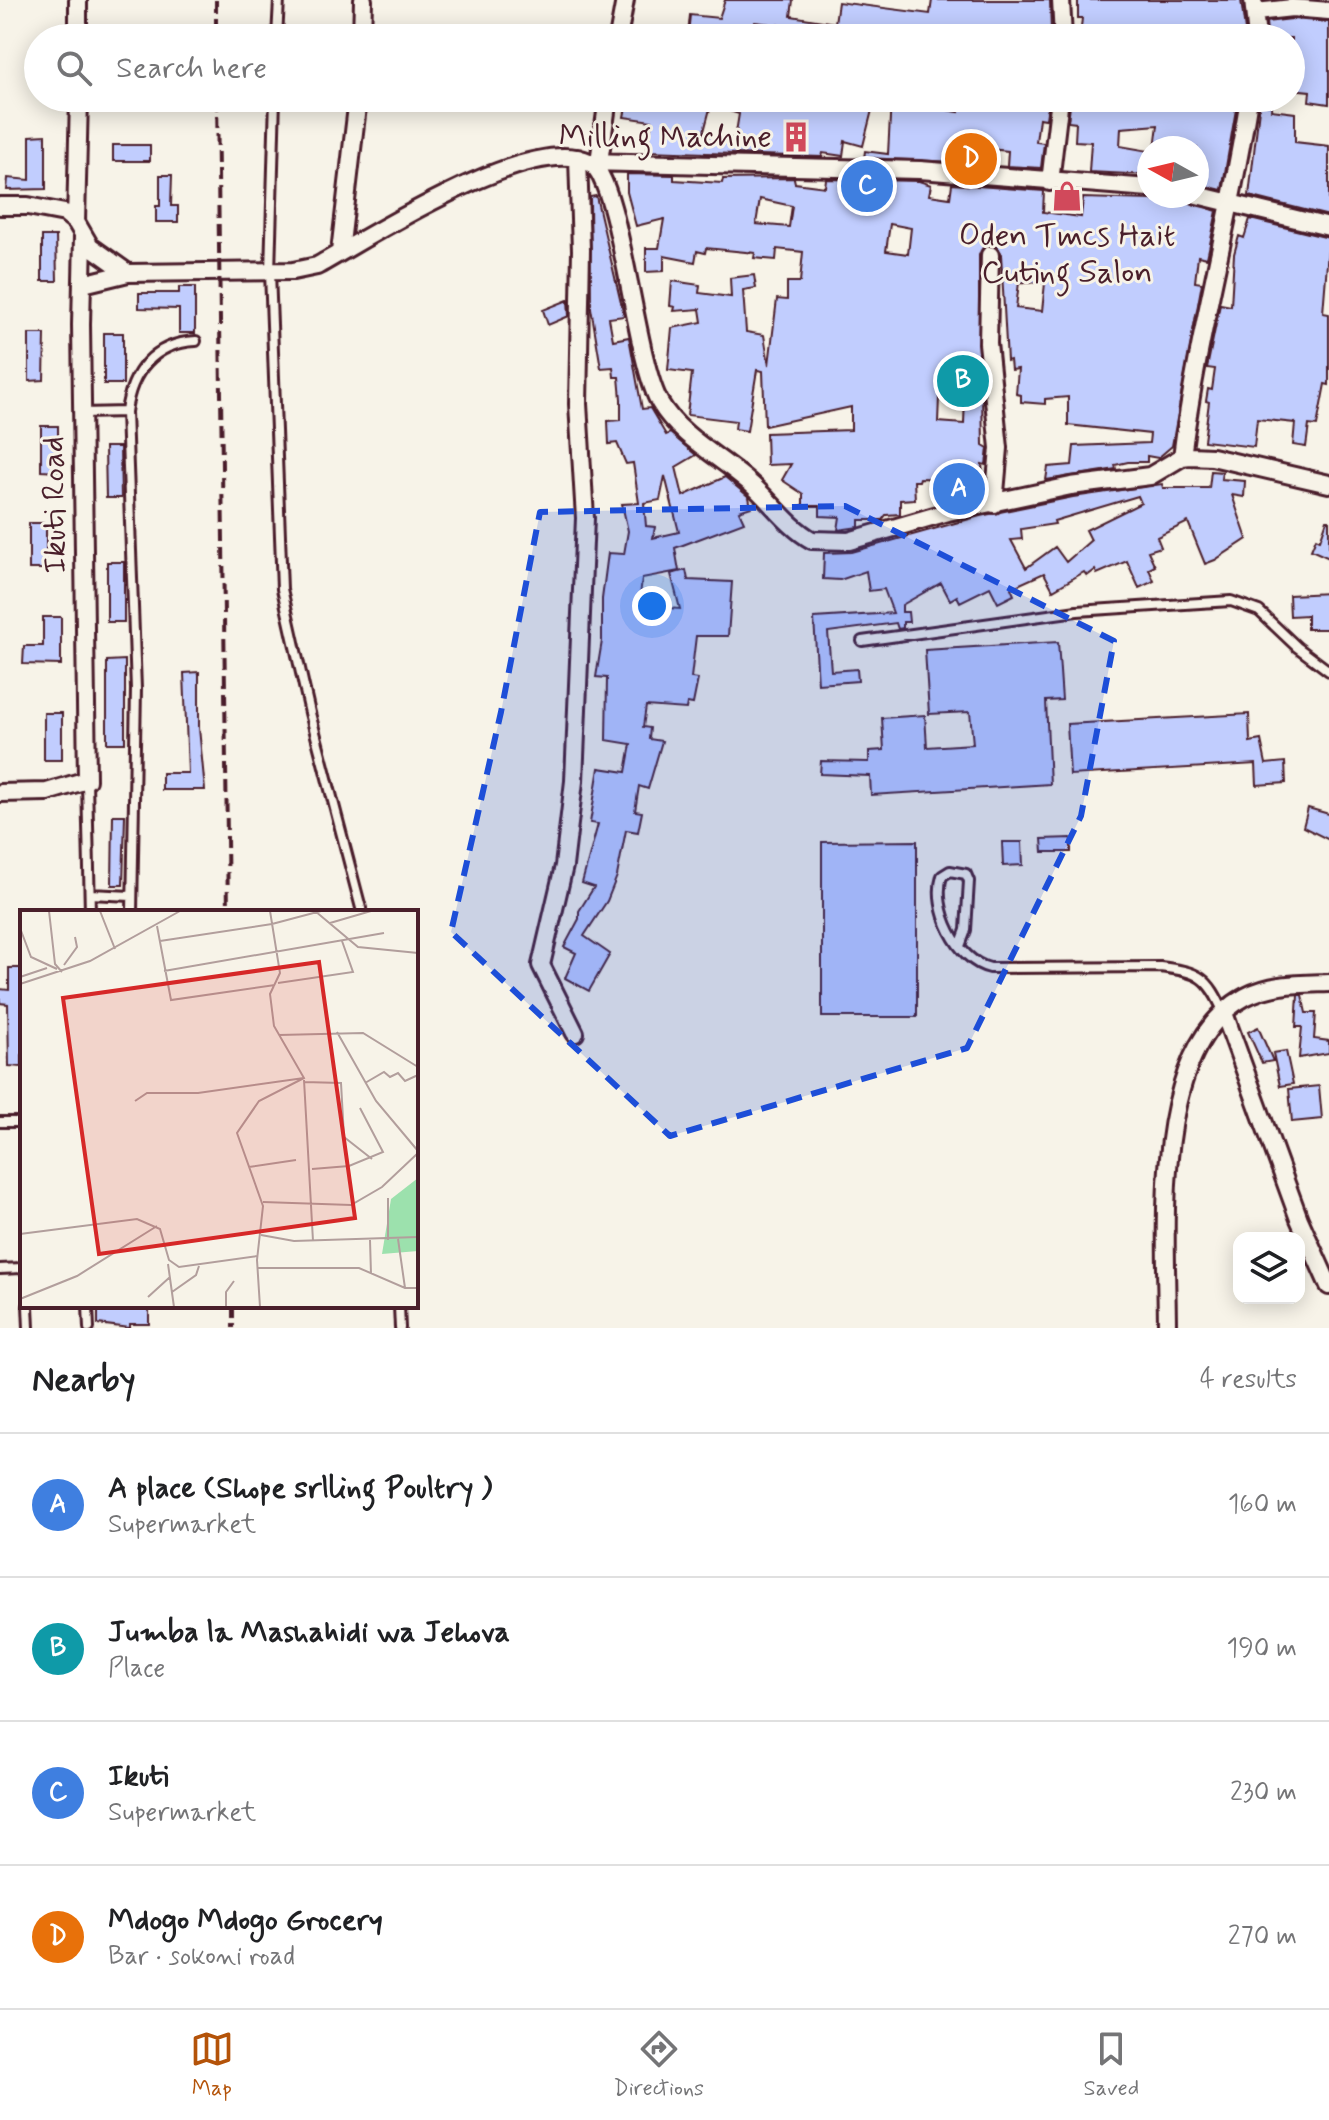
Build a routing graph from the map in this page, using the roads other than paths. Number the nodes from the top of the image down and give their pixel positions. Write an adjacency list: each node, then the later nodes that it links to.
1 (78, 0): 8 (street)
2 (279, 0): 9 (lane)
3 (363, 0): 10 (street)
4 (625, 0): 11 (street)
5 (1061, 0): 12 (street)
6 (1254, 6): 7 (street)
7 (1329, 11)
8 (78, 24)
9 (278, 24)
10 (362, 24)
11 (621, 24)
12 (1062, 24)
13 (79, 112): 26 (street, Ikuti Road)
14 (275, 112): 29 (lane)
15 (356, 112): 27 (street)
16 (604, 112): 19 (street)
17 (1058, 112): 20 (street)
18 (1247, 112): 23 (street)
19 (589, 161): 20 (street); 27 (street); 37 (street); 50 (street)
20 (1050, 182): 21 (street)
21 (1137, 187)
22 (1209, 198): 23 (street)
23 (1231, 203): 25 (street); 35 (street)
24 (0, 206): 26 (street)
25 (1329, 227)
26 (80, 229): 30 (street); 31 (street, Ikuti Road)
27 (340, 252): 29 (street)
28 (990, 255): 37 (street)
29 (270, 272): 30 (street); 46 (lane)
30 (128, 273): 31 (street)
31 (83, 284): 34 (street, Ikuti Road)
32 (196, 341): 33 (lane)
33 (126, 412): 34 (lane); 43 (lane)
34 (81, 413): 40 (street, Ikuti Road)
35 (1182, 457): 36 (street); 37 (street)
36 (1329, 484)
37 (994, 504)
38 (862, 641): 39 (lane)
39 (1329, 671)
40 (87, 780): 41 (street); 42 (lane)
41 (0, 793)
42 (90, 894): 43 (lane); 44 (lane)
43 (131, 896): 45 (lane)
44 (90, 910)
45 (132, 910)
46 (361, 910)
47 (960, 946): 47 (lane); 49 (lane)
48 (1329, 983): 49 (street)
49 (1224, 1013): 53 (street); 60 (street)
50 (575, 1033)
51 (20, 1268): 52 (lane)
52 (0, 1269)
53 (1329, 1286)
54 (28, 1308): 57 (lane)
55 (88, 1308): 58 (lane)
56 (399, 1308): 59 (lane)
57 (29, 1328)
58 (89, 1328)
59 (400, 1328)
60 (1167, 1328)

